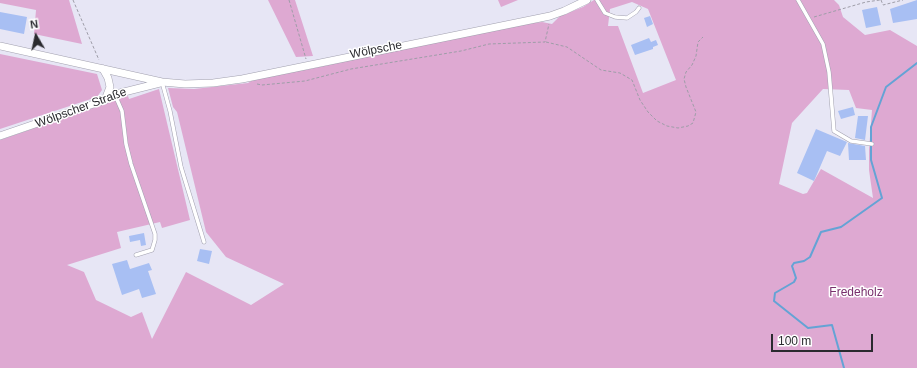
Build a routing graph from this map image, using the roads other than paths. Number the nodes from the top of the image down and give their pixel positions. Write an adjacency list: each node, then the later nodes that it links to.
1 (587, 0): 7 (street, Wölpsche)
2 (598, 0): 4 (lane)
3 (798, 0): 11 (lane)
4 (639, 8)
5 (0, 46): 6 (street)
6 (103, 69): 7 (street); 9 (street)
7 (162, 82): 8 (street, Wölpscher Straße); 12 (lane)
8 (115, 95): 9 (street, Wölpscher Straße); 13 (lane)
9 (105, 100): 10 (street, Wölpscher Straße)
10 (0, 136)
11 (872, 144)
12 (204, 242)
13 (136, 256)

